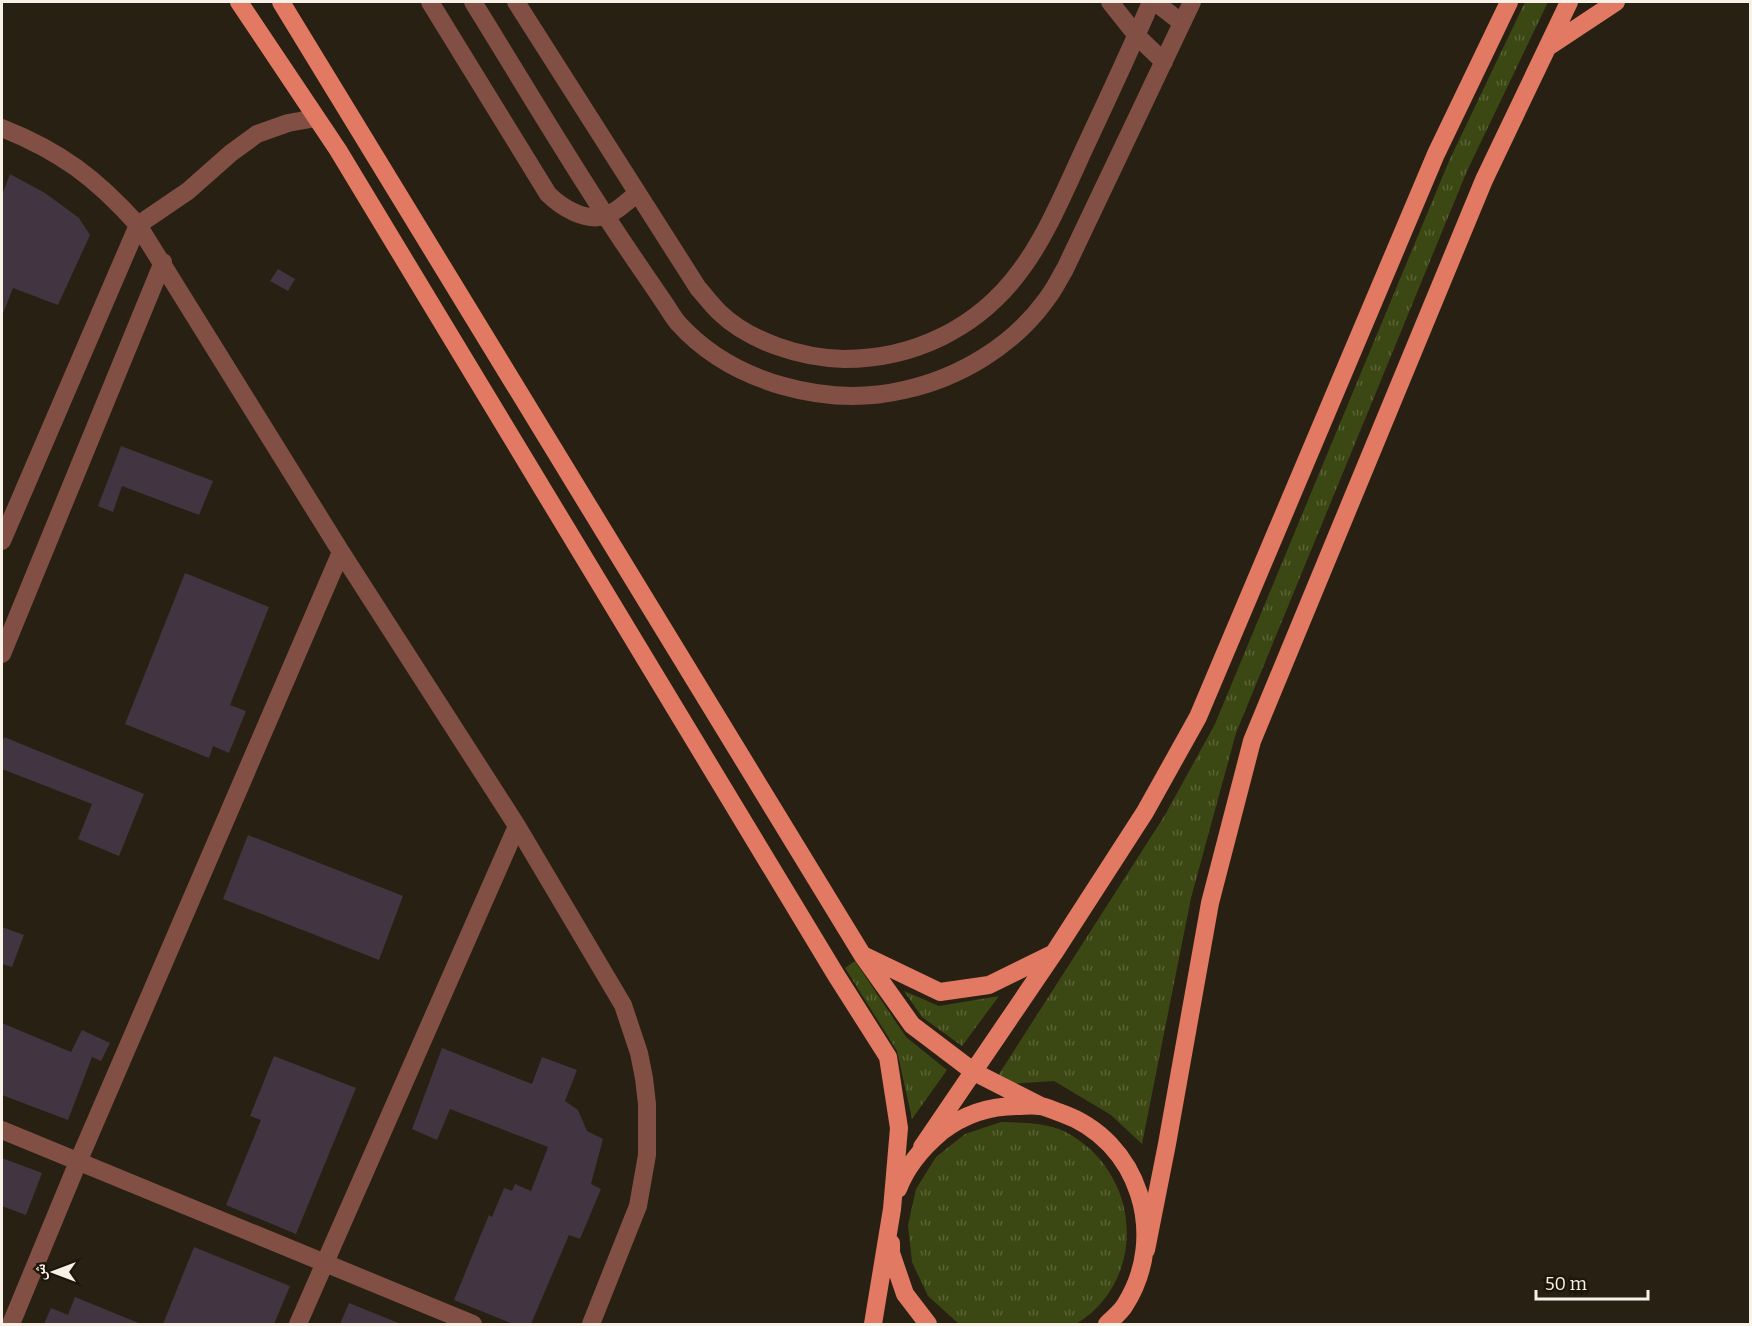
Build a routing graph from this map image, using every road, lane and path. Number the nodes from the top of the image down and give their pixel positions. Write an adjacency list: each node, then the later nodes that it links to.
1 (239, 2): 17 (main road)
2 (281, 2): 19 (main road)
3 (430, 2): 22 (street)
4 (473, 2): 22 (street)
5 (516, 2): 21 (street)
6 (1110, 2): 14 (street)
7 (1151, 2): 14 (street)
8 (1155, 2): 13 (street)
9 (1192, 2): 13 (street)
10 (1509, 2): 29 (main road)
11 (1569, 2): 15 (main road)
12 (1616, 2): 15 (main road)
13 (1182, 23): 16 (street)
14 (1137, 36): 16 (street); 21 (street)
15 (1546, 48): 37 (main road)
16 (1164, 62): 22 (street)
17 (316, 118): 20 (main road); 23 (street)
18 (2, 128): 23 (street)
19 (362, 133): 20 (main road); 30 (main road)
20 (338, 150): 36 (main road)
21 (637, 194): 22 (street)
22 (606, 216)
23 (138, 225): 24 (street); 25 (street)
24 (163, 262): 26 (street); 27 (street)
25 (2, 541)
26 (341, 552): 28 (street); 35 (street)
27 (2, 654)
28 (517, 826): 38 (street); 43 (street)
29 (1054, 953): 30 (main road); 31 (main road)
30 (863, 956): 31 (main road)
31 (974, 1072): 32 (main road); 34 (main road)
32 (1041, 1106): 34 (main road); 37 (main road)
33 (2, 1130): 35 (street)
34 (922, 1147): 36 (main road)
35 (78, 1162): 38 (street); 40 (street)
36 (892, 1209): 44 (main road); 45 (main road)
37 (1146, 1250): 39 (main road)
38 (324, 1263): 41 (street); 42 (street)
39 (1124, 1306): 46 (main road); 47 (main road)
40 (11, 1324)
41 (298, 1324)
42 (473, 1324)
43 (591, 1324)
44 (873, 1324)
45 (928, 1324)
46 (1107, 1324)
47 (1113, 1324)

